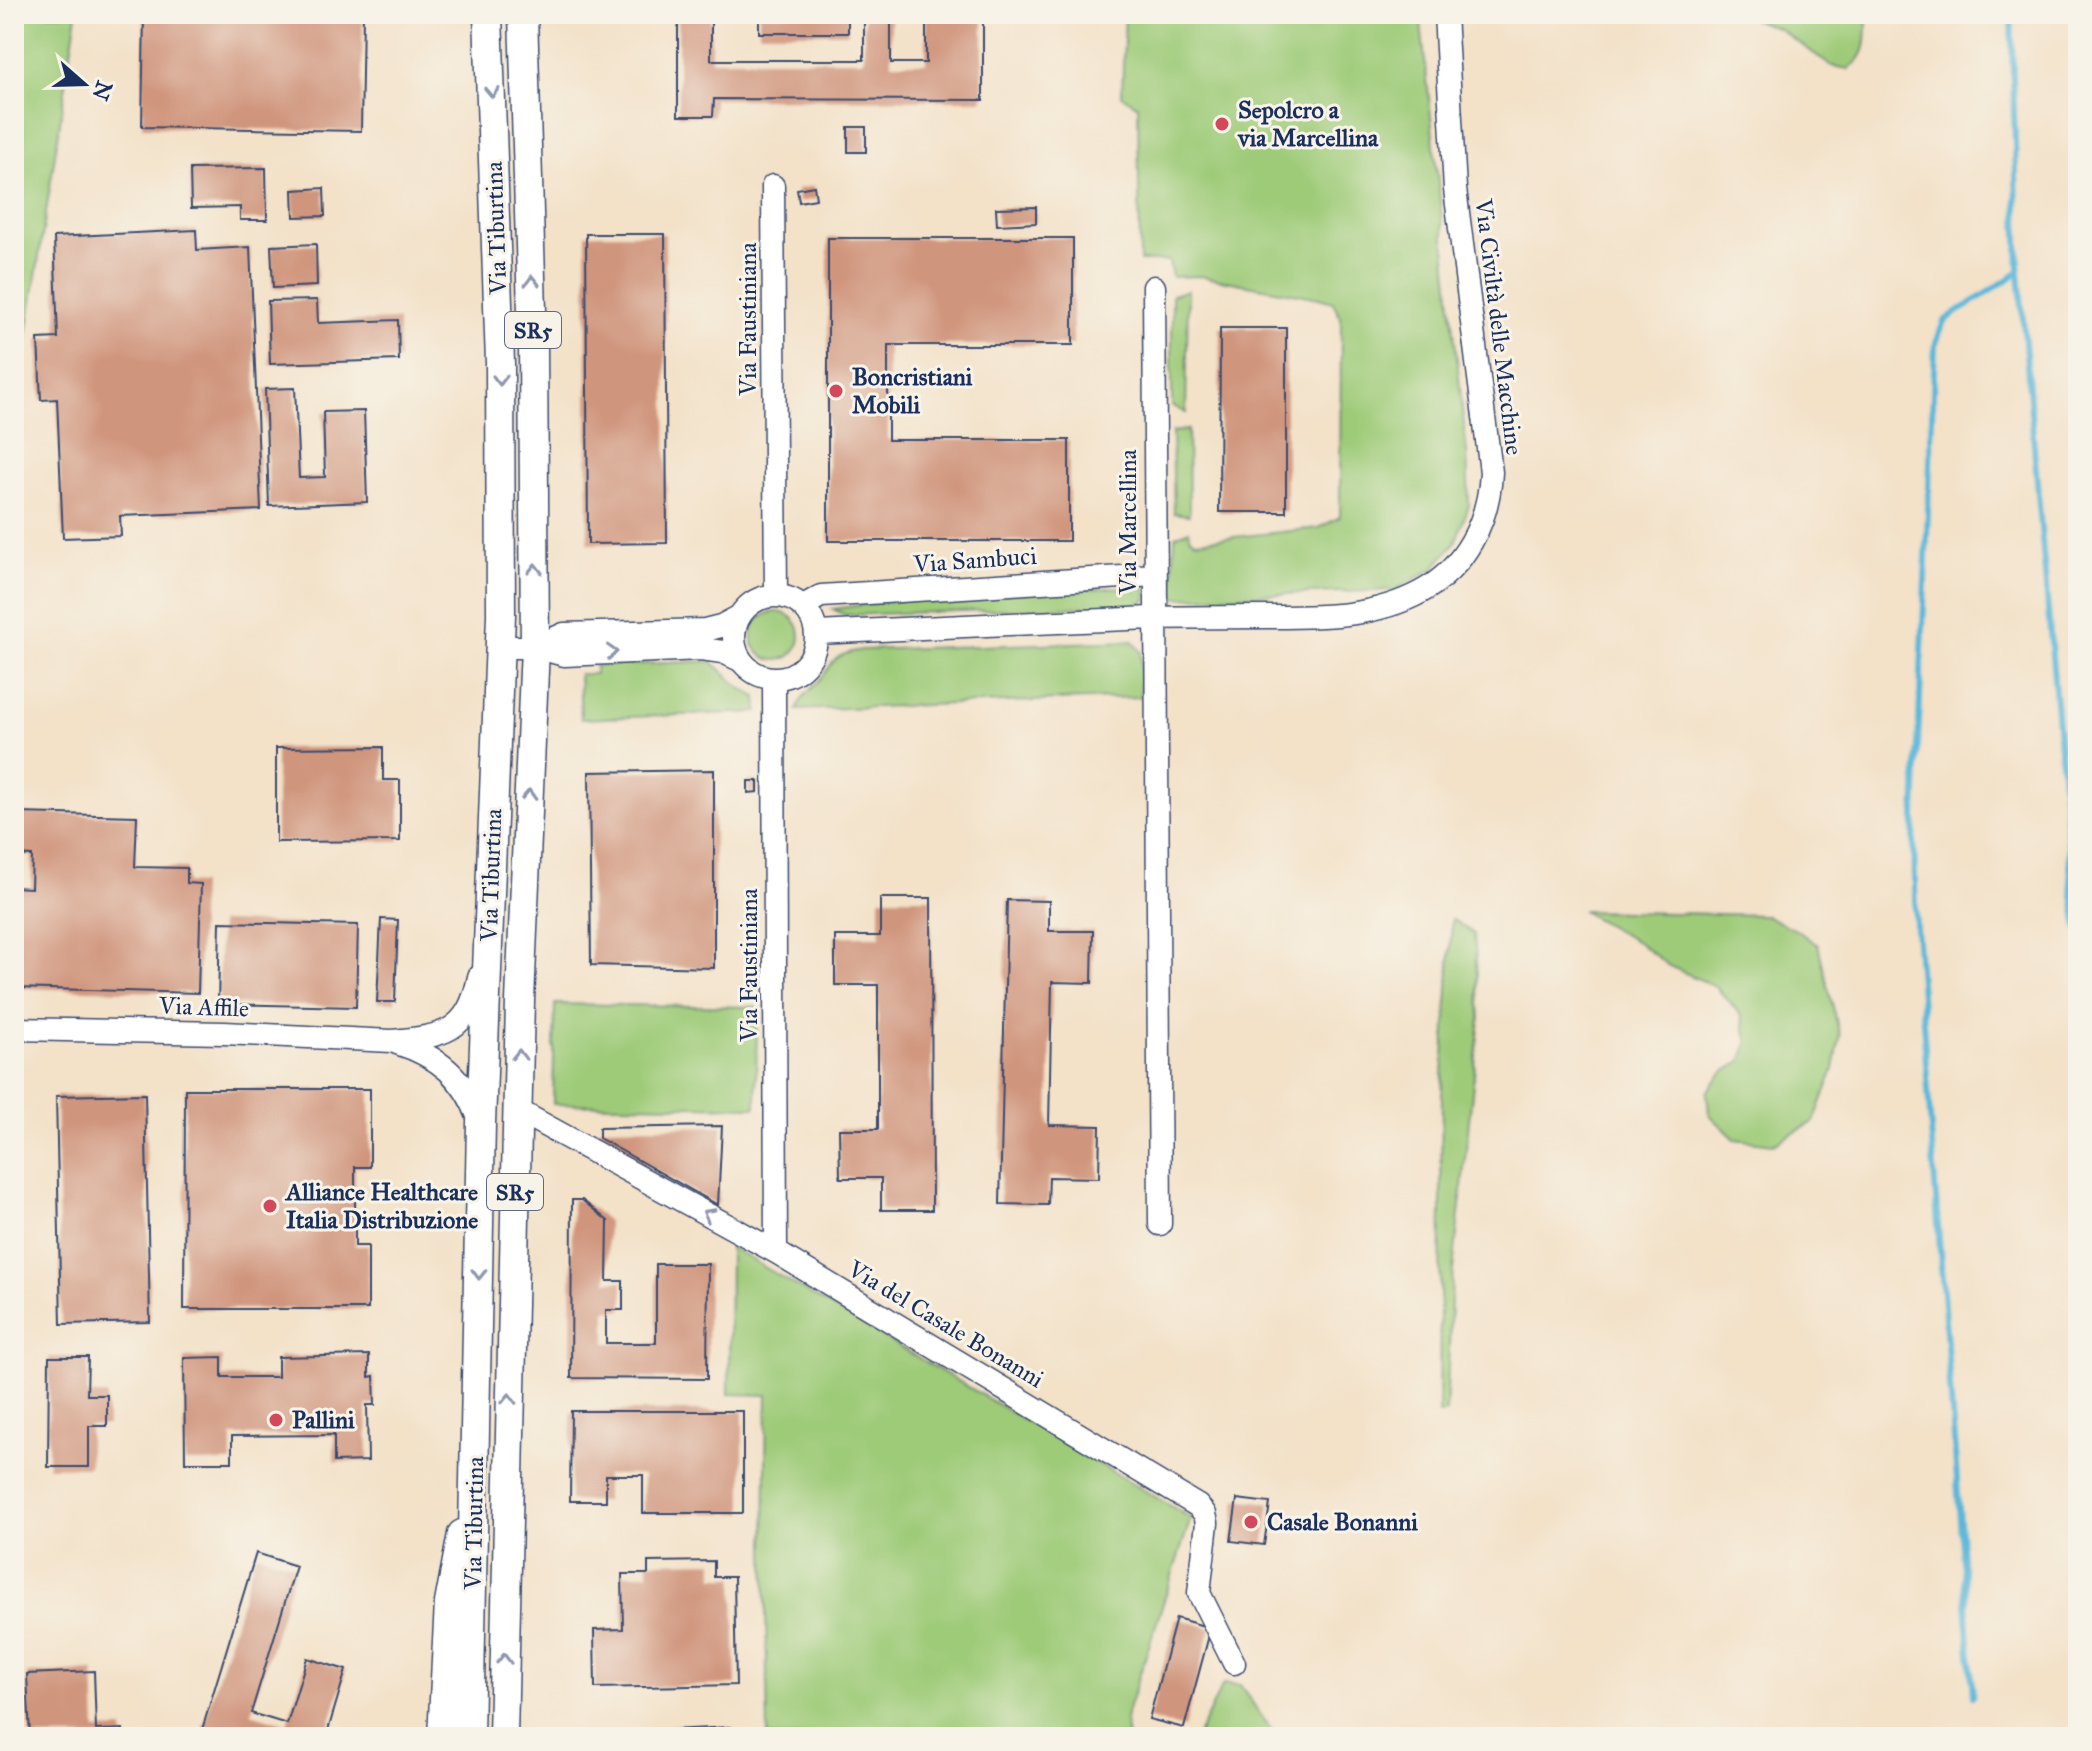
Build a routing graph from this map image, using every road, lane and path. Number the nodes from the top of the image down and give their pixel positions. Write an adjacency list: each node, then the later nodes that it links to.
1 (523, 14): 13 (main road, Via Tiburtina / SR5, one-way to 1)
2 (1445, 14): 10 (street, Via Civiltà delle Macchine)
3 (488, 16): 12 (main road, Via Tiburtina, one-way to 12)
4 (773, 186): 7 (street, Via Faustiniana)
5 (1154, 287): 6 (street, Via Marcellina)
6 (1154, 575): 8 (street, Via Sambuci); 10 (street, Via Marcellina)
7 (776, 596): 8 (street); 9 (street)
8 (803, 606): 11 (street)
9 (740, 616): 13 (street); 14 (street)
10 (1155, 618): 11 (street); 21 (street, Via Marcellina)
11 (817, 633): 15 (street)
12 (499, 647): 13 (street); 16 (main road, Via Tiburtina)
13 (535, 647): 14 (street, one-way to 14); 19 (main road, Via Tiburtina / SR5, one-way to 13)
14 (740, 660): 15 (street)
15 (774, 678): 22 (street, Via Faustiniana)
16 (490, 916): 18 (street, Via Affile); 20 (main road, Via Tiburtina)
17 (14, 1029): 18 (street, Via Affile)
18 (392, 1041): 20 (street, Via Affile)
19 (517, 1110): 22 (street, Via del Casale Bonanni, one-way to 19); 27 (main road, Via Tiburtina / SR5, one-way to 19)
20 (481, 1123): 23 (main road, Via Tiburtina, one-way to 23)
21 (1160, 1224)
22 (776, 1252): 24 (street, Via del Casale Bonanni)
23 (475, 1495): 25 (main road); 26 (main road, Via Tiburtina)
24 (1234, 1663)
25 (442, 1737)
26 (469, 1737)
27 (503, 1737)

